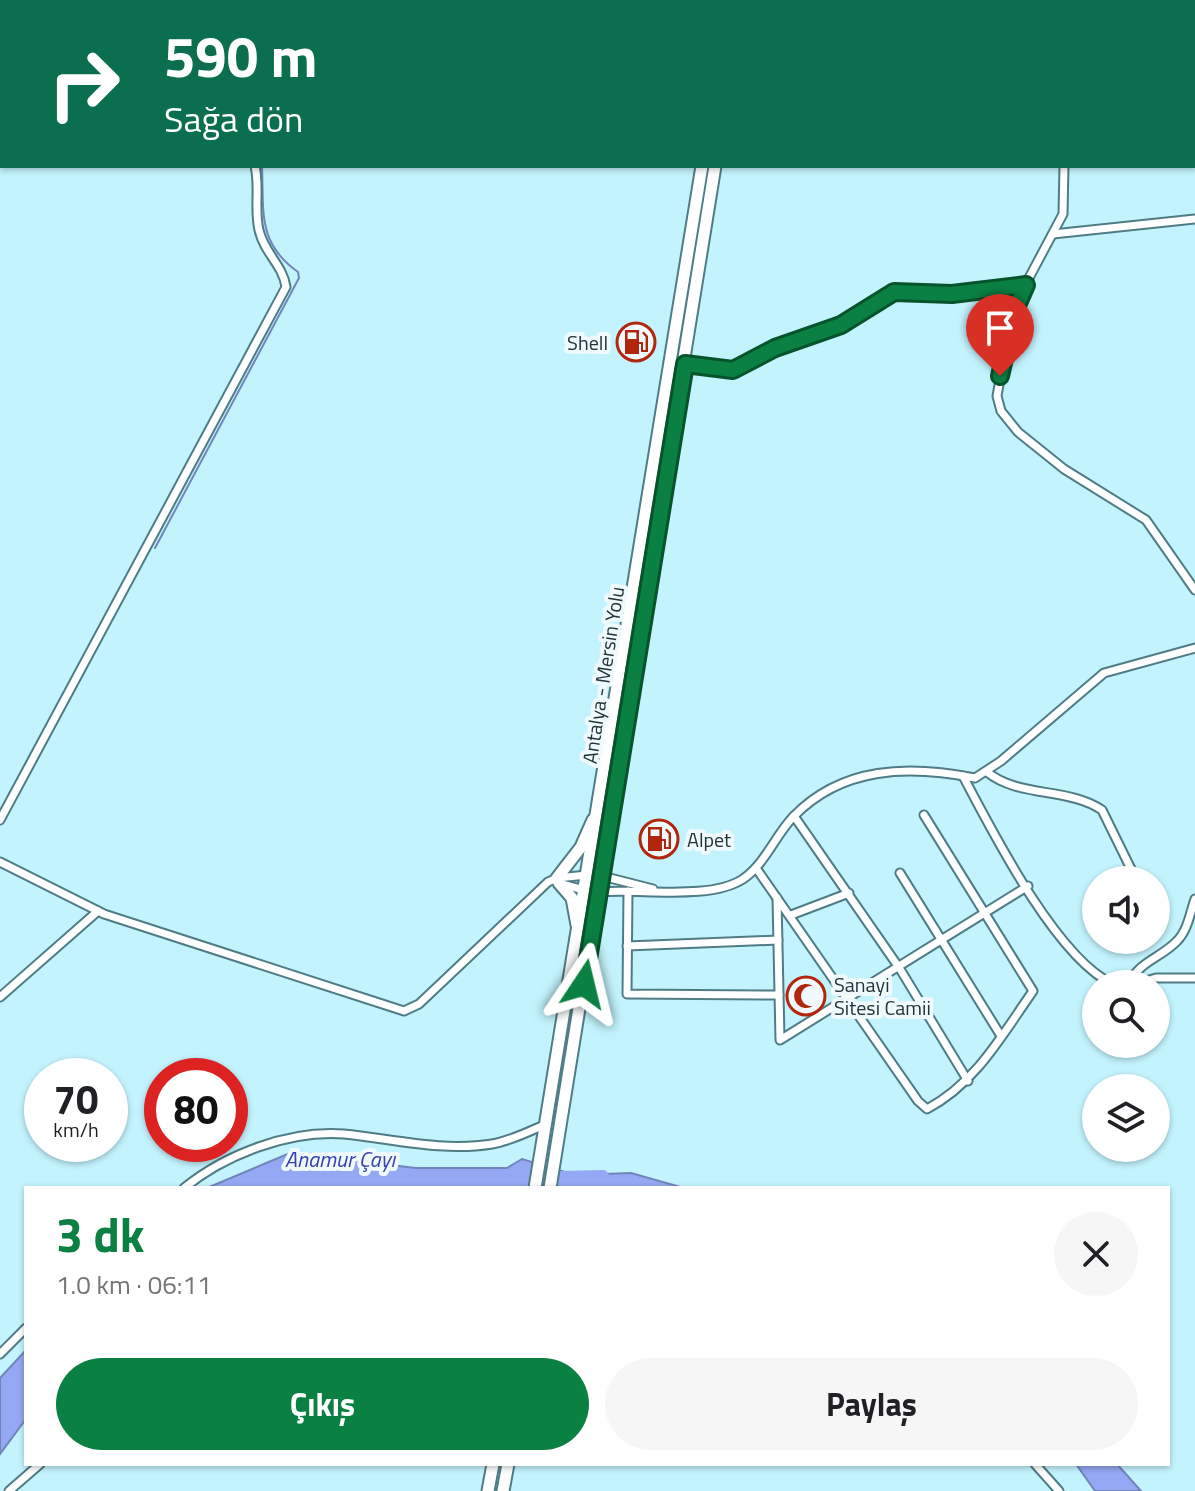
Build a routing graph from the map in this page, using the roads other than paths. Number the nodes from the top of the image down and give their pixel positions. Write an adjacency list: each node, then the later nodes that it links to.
1 (255, 168): 16 (street)
2 (702, 168): 13 (highway, Antalya - Mersin Yolu)
3 (715, 168): 8 (highway, Antalya - Mersin Yolu)
4 (1064, 168): 6 (street)
5 (1195, 219): 6 (street)
6 (1053, 234): 7 (street)
7 (1026, 285): 8 (street); 9 (street)
8 (685, 364): 22 (highway, Antalya - Mersin Yolu)
9 (1195, 590)
10 (1195, 648): 11 (street)
11 (987, 772): 12 (street); 18 (street)
12 (963, 776): 15 (street); 24 (street)
13 (601, 801): 21 (highway, Antalya - Mersin Yolu); 23 (highway)
14 (924, 815): 33 (street)
15 (794, 816): 19 (street); 29 (street)
16 (0, 820)
17 (0, 862): 32 (street)
18 (1130, 866)
19 (756, 868): 26 (street); 30 (street)
20 (900, 873): 37 (street)
21 (588, 875): 22 (highway); 23 (street); 25 (highway, Antalya - Mersin Yolu)
22 (602, 876): 26 (street); 28 (highway, Antalya - Mersin Yolu)
23 (554, 881): 25 (street); 32 (street); 35 (highway)
24 (1028, 886): 33 (street); 40 (street)
25 (585, 890): 28 (highway); 35 (highway, Antalya - Mersin Yolu)
26 (660, 890): 27 (street)
27 (628, 891): 28 (street); 38 (street)
28 (599, 892): 52 (highway, Antalya - Mersin Yolu)
29 (849, 893): 34 (street); 39 (street)
30 (777, 897): 34 (street); 36 (street)
31 (1195, 899): 41 (street)
32 (98, 911): 45 (street)
33 (985, 914): 37 (street); 47 (street)
34 (791, 915): 46 (street)
35 (578, 931): 49 (highway, Antalya - Mersin Yolu)
36 (778, 940): 38 (street); 44 (street)
37 (942, 941): 39 (street); 47 (street)
38 (627, 946): 44 (street)
39 (900, 969): 46 (street); 48 (street)
40 (1093, 970)
41 (1136, 970)
42 (1170, 978): 43 (street)
43 (1195, 978)
44 (779, 995): 46 (street)
45 (0, 997)
46 (848, 998): 48 (street)
47 (1001, 1036): 48 (street)
48 (968, 1081)
49 (543, 1130): 50 (street); 51 (highway, Antalya - Mersin Yolu)
50 (187, 1186)
51 (535, 1186)
52 (550, 1186)
53 (24, 1330): 54 (street)
54 (0, 1354)
55 (38, 1466): 59 (street)
56 (493, 1466): 60 (highway)
57 (508, 1466): 61 (highway)
58 (1037, 1466): 62 (street)
59 (9, 1491)
60 (488, 1491)
61 (503, 1491)
62 (1059, 1491)

